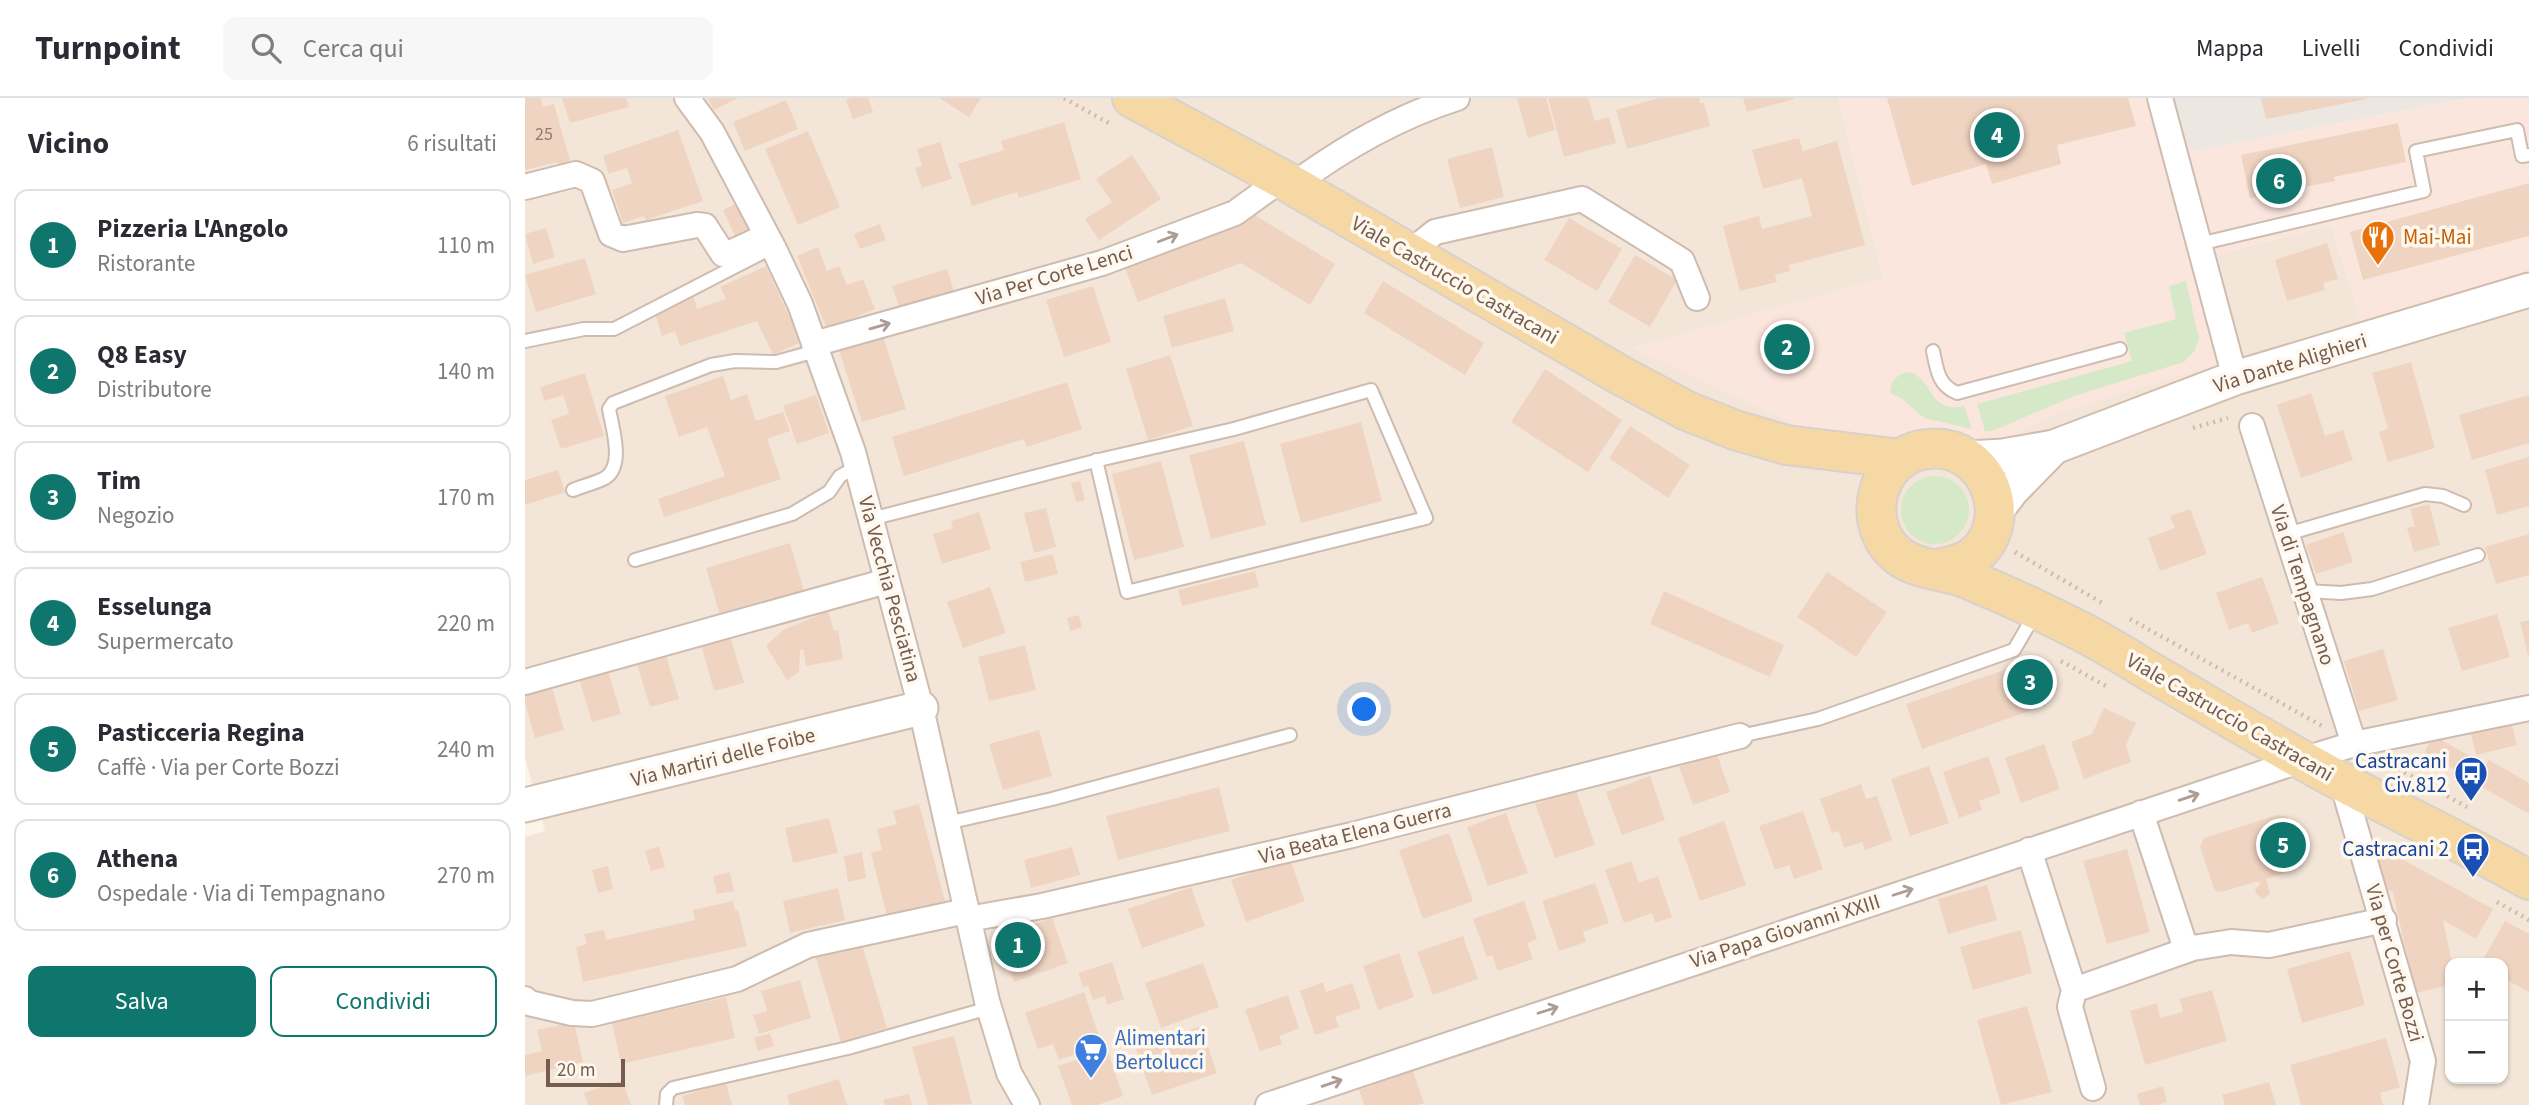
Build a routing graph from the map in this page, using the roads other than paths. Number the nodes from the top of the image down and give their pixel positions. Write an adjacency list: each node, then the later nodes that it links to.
1 (687, 98): 8 (street, Via Vecchia Pesciatina)
2 (1132, 98): 6 (main road, Viale Castruccio Castracani)
3 (1457, 98): 6 (street, Via Per Corte Lenci)
4 (2160, 98): 9 (street)
5 (2529, 155): 9 (lane)
6 (1287, 183): 10 (main road, Viale Castruccio Castracani); 14 (street, Via Per Corte Lenci, one-way to 6)
7 (525, 187): 8 (street)
8 (770, 241): 13 (lane); 14 (street, Via Vecchia Pesciatina)
9 (2199, 244): 17 (street)
10 (1409, 253): 12 (street); 19 (main road, Viale Castruccio Castracani)
11 (2529, 290): 17 (main road, Via Dante Alighieri)
12 (1697, 298)
13 (525, 341)
14 (815, 348): 24 (street, Via Vecchia Pesciatina); 25 (lane)
15 (2120, 349): 16 (lane)
16 (1933, 351)
17 (2235, 378): 20 (main road, Via Dante Alighieri)
18 (2244, 421): 29 (street, Via di Tempagnano)
19 (1786, 445): 22 (main road, Viale Castruccio Castracani); 26 (main road, Viale Castruccio Castracani)
20 (2054, 447): 21 (main road, Via Dante Alighieri); 30 (main road, Via Dante Alighieri)
21 (1968, 457): 22 (main road, Viale Castruccio Castracani); 30 (main road, Viale Castruccio Castracani)
22 (1901, 459): 26 (main road)
23 (1096, 460): 23 (lane); 28 (lane)
24 (857, 467): 28 (street, Via Vecchia Pesciatina); 32 (lane)
25 (573, 490)
26 (1876, 504): 33 (main road, Viale Castruccio Castracani)
27 (2464, 505): 29 (lane)
28 (871, 519): 34 (street, Via Vecchia Pesciatina)
29 (2287, 534): 35 (street, Via di Tempagnano)
30 (1997, 535): 33 (main road); 37 (main road, Viale Castruccio Castracani)
31 (2478, 555): 35 (lane)
32 (635, 560)
33 (1936, 569): 36 (main road, Viale Castruccio Castracani)
34 (887, 581): 38 (street); 39 (street, Via Vecchia Pesciatina)
35 (2306, 591): 43 (street, Via di Tempagnano)
36 (2037, 611): 37 (main road, Viale Castruccio Castracani); 42 (lane)
37 (2081, 631): 44 (main road, Viale Castruccio Castracani)
38 (525, 682)
39 (921, 708): 46 (main road, Via Martiri delle Foibe); 48 (street, Via Vecchia Pesciatina)
40 (2529, 708): 43 (street, Via Papa Giovanni XXIII)
41 (1290, 735): 48 (lane)
42 (1740, 736): 51 (street, Via Beata Elena Guerra)
43 (2354, 744): 44 (street, Via Papa Giovanni XXIII)
44 (2302, 760): 45 (main road, Viale Castruccio Castracani); 47 (street, Via Papa Giovanni XXIII, one-way to 44)
45 (2342, 782): 50 (main road, Viale Castruccio Castracani); 52 (street, Via per Corte Bozzi)
46 (525, 806)
47 (2141, 813): 49 (street, Via Papa Giovanni XXIII); 53 (street)
48 (947, 823): 51 (street, Via Vecchia Pesciatina)
49 (2029, 849): 54 (street); 60 (street, Via Papa Giovanni XXIII, one-way to 49)
50 (2529, 880)
51 (967, 915): 55 (street, Via Beata Elena Guerra); 56 (street, Via Vecchia Pesciatina)
52 (2384, 920): 53 (street); 61 (street, Via per Corte Bozzi)
53 (2193, 948): 54 (street)
54 (2074, 990): 57 (street)
55 (525, 999)
56 (989, 1008): 58 (lane); 59 (street, Via Vecchia Pesciatina)
57 (2093, 1088)
58 (666, 1105)
59 (1027, 1105)
60 (1268, 1105)
61 (2416, 1105)

